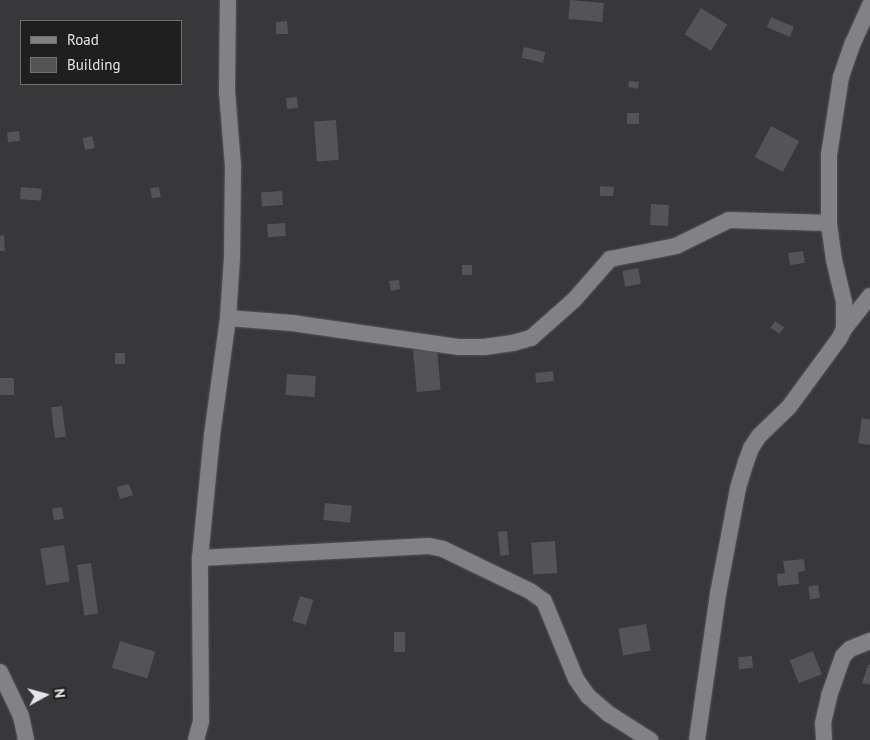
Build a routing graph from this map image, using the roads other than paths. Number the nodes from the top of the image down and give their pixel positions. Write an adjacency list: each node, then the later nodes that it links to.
1 (228, 0): 5 (street)
2 (870, 5): 3 (street)
3 (829, 223): 5 (street); 6 (street)
4 (870, 296): 6 (street)
5 (228, 318): 7 (street)
6 (844, 329): 13 (street)
7 (200, 558): 11 (street); 12 (street)
8 (870, 641): 14 (street)
9 (0, 672): 10 (street)
10 (26, 740)
11 (196, 740)
12 (650, 740)
13 (697, 740)
14 (824, 740)

